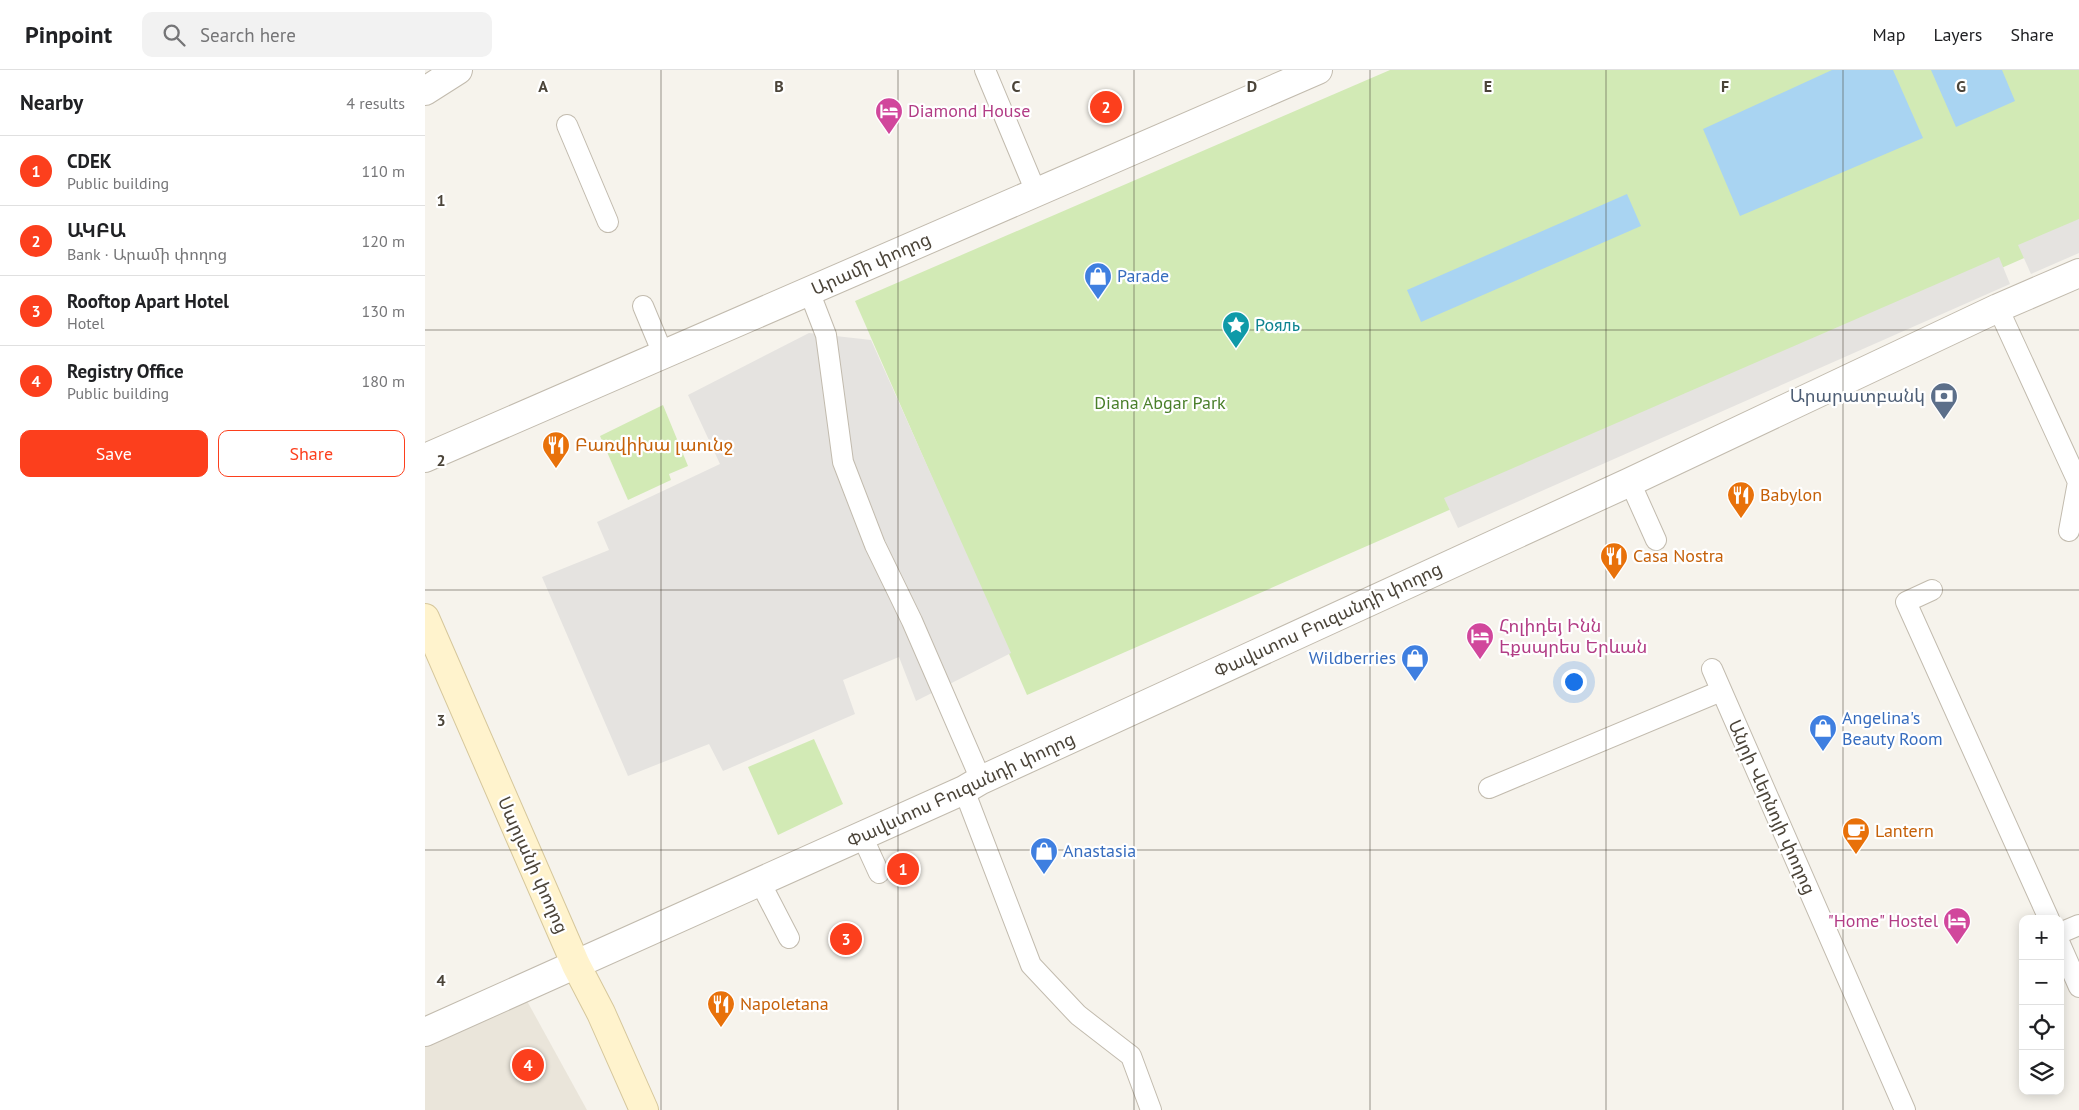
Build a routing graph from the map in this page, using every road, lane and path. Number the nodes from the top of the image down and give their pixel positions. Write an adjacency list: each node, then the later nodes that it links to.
1 (458, 70): 4 (street)
2 (985, 70): 6 (lane)
3 (1318, 70): 6 (street, Արամի փողոց)
4 (425, 91)
5 (567, 125): 7 (lane)
6 (1037, 192): 9 (street, Արամի փողոց)
7 (608, 222)
8 (2079, 273): 11 (street, Փավստոս Բուզանդի փողոց)
9 (809, 291): 12 (street, Արամի փողոց); 22 (lane)
10 (643, 306): 12 (lane)
11 (1998, 308): 14 (street, Փավստոս Բուզանդի փողոց); 15 (lane)
12 (663, 354): 13 (street, Արամի փողոց)
13 (425, 458)
14 (1630, 482): 17 (lane); 22 (street, Փավստոս Բուզանդի փողոց)
15 (2079, 482): 16 (lane)
16 (2069, 531)
17 (1656, 540)
18 (1932, 590): 27 (lane)
19 (425, 618): 32 (main road, Սարյանի փողոց)
20 (1712, 670): 21 (lane, Անրի Վերնոյի փողոց)
21 (1721, 691): 23 (lane); 37 (lane, Անրի Վերնոյի փողոց)
22 (973, 785): 24 (street, Փավստոս Բուզանդի փողոց); 36 (lane)
23 (1489, 788)
24 (862, 836): 25 (lane); 26 (street, Փավստոս Բուզանդի փողոց)
25 (879, 874)
26 (760, 882): 30 (lane); 32 (street, Փավստոս Բուզանդի փողոց)
27 (2047, 915)
28 (2079, 925): 29 (lane)
29 (2064, 931)
30 (789, 938)
31 (2064, 953): 33 (lane)
32 (577, 965): 34 (street, Փավստոս Բուզանդի փողոց); 35 (main road, Սարյանի փողոց)
33 (2079, 987)
34 (425, 1032)
35 (644, 1110)
36 (1151, 1110)
37 (1905, 1110)

